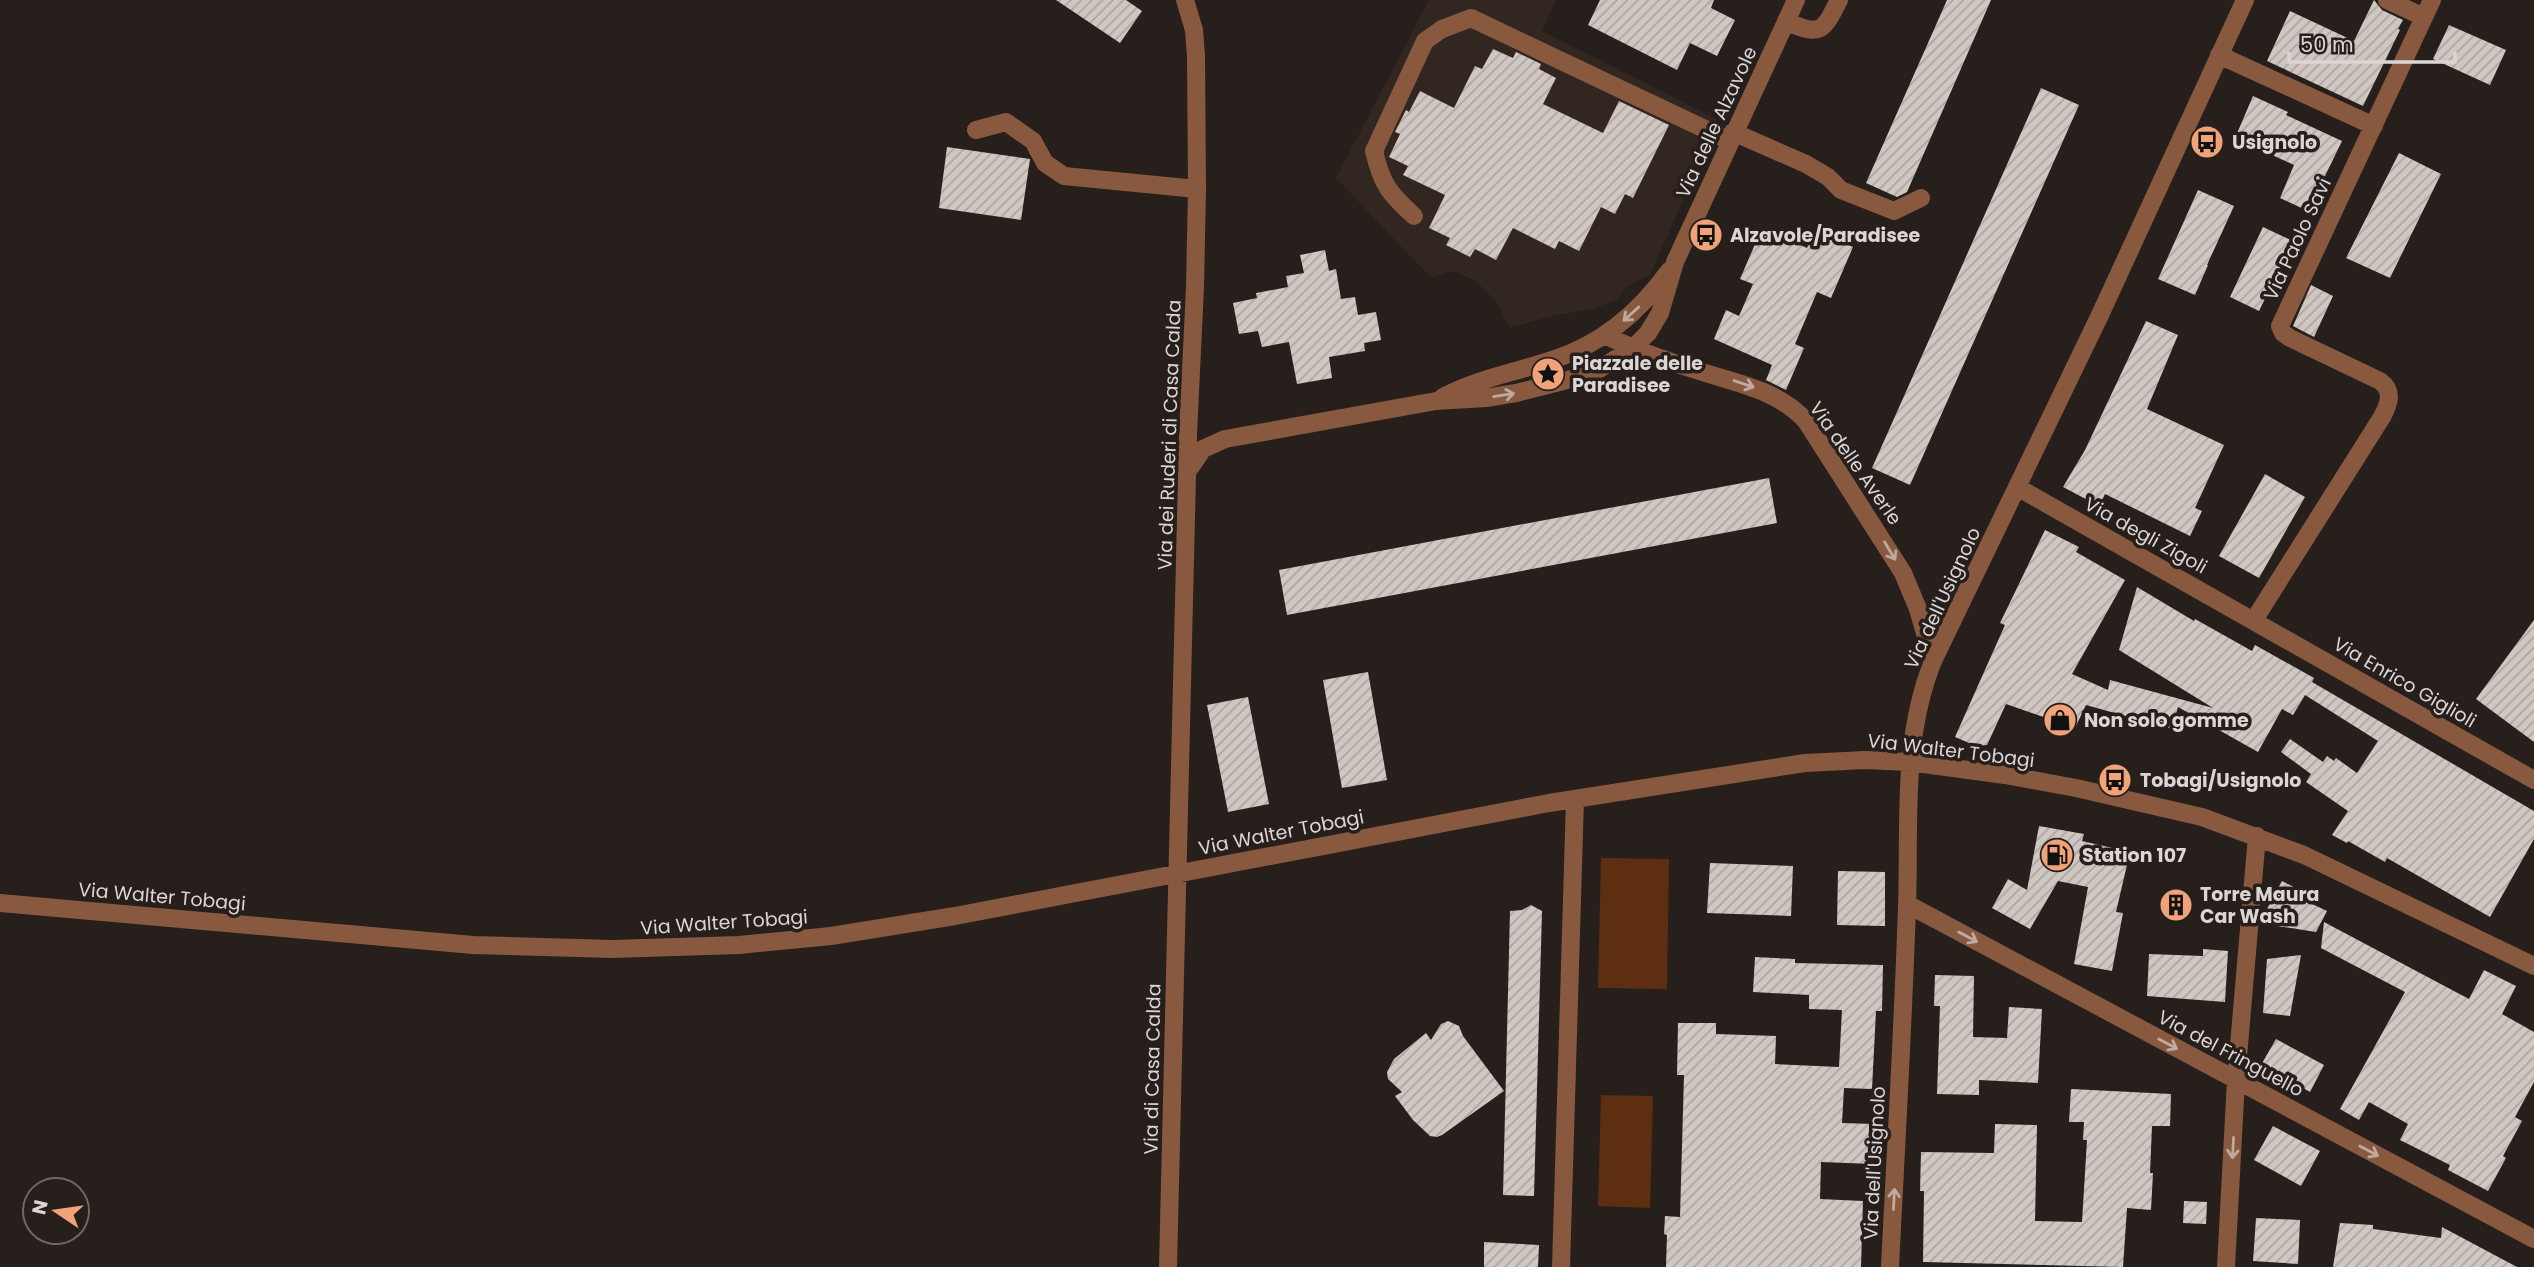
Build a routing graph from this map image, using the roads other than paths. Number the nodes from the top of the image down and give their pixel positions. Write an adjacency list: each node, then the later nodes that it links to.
1 (1185, 0): 13 (street, Via dei Ruderi di Casa Calda)
2 (1796, 0): 8 (street, Via delle Alzavole)
3 (1839, 0): 8 (street)
4 (2245, 0): 9 (street, Via dell'Usignolo)
5 (2387, 0): 7 (street)
6 (2432, 0): 7 (street, Via Paolo Savi)
7 (2424, 17): 10 (street, Via Paolo Savi)
8 (1786, 21): 12 (street, Via delle Alzavole)
9 (2219, 55): 10 (street); 21 (street, Via dell'Usignolo)
10 (2374, 127): 22 (street, Via Paolo Savi)
11 (975, 130): 13 (street)
12 (1731, 136): 14 (street); 15 (street); 16 (street, Via delle Alzavole)
13 (1197, 189): 20 (street, Via dei Ruderi di Casa Calda)
14 (1921, 198)
15 (1414, 216)
16 (1675, 262): 17 (street, one-way to 17); 18 (street)
17 (1605, 335): 18 (street, Via delle Averle); 19 (street)
18 (1632, 349): 19 (street, one-way to 18); 23 (street, Via delle Averle, one-way to 23)
19 (1436, 401): 20 (street)
20 (1187, 472): 28 (street, Via dei Ruderi di Casa Calda)
21 (2017, 486): 22 (street, Via degli Zigoli); 23 (street, Via dell'Usignolo)
22 (2254, 620): 25 (street, Via Enrico Giglioli)
23 (1933, 661): 24 (street, Via dell'Usignolo)
24 (1909, 762): 26 (street, Via Walter Tobagi); 27 (street, Via Walter Tobagi); 30 (street, Via dell'Usignolo)
25 (2534, 780)
26 (1575, 799): 28 (street, Via Walter Tobagi); 35 (street)
27 (2257, 836): 31 (street, Via Walter Tobagi); 32 (street)
28 (1178, 873): 29 (street, Via Walter Tobagi); 34 (street, Via di Casa Calda)
29 (0, 903)
30 (1907, 904): 32 (street, Via del Fringuello, one-way to 32); 36 (street, Via dell'Usignolo, one-way to 30)
31 (2534, 966)
32 (2236, 1080): 33 (street, Via del Fringuello, one-way to 33); 37 (street, one-way to 37)
33 (2534, 1239)
34 (1168, 1267)
35 (1561, 1267)
36 (1890, 1267)
37 (2227, 1267)

